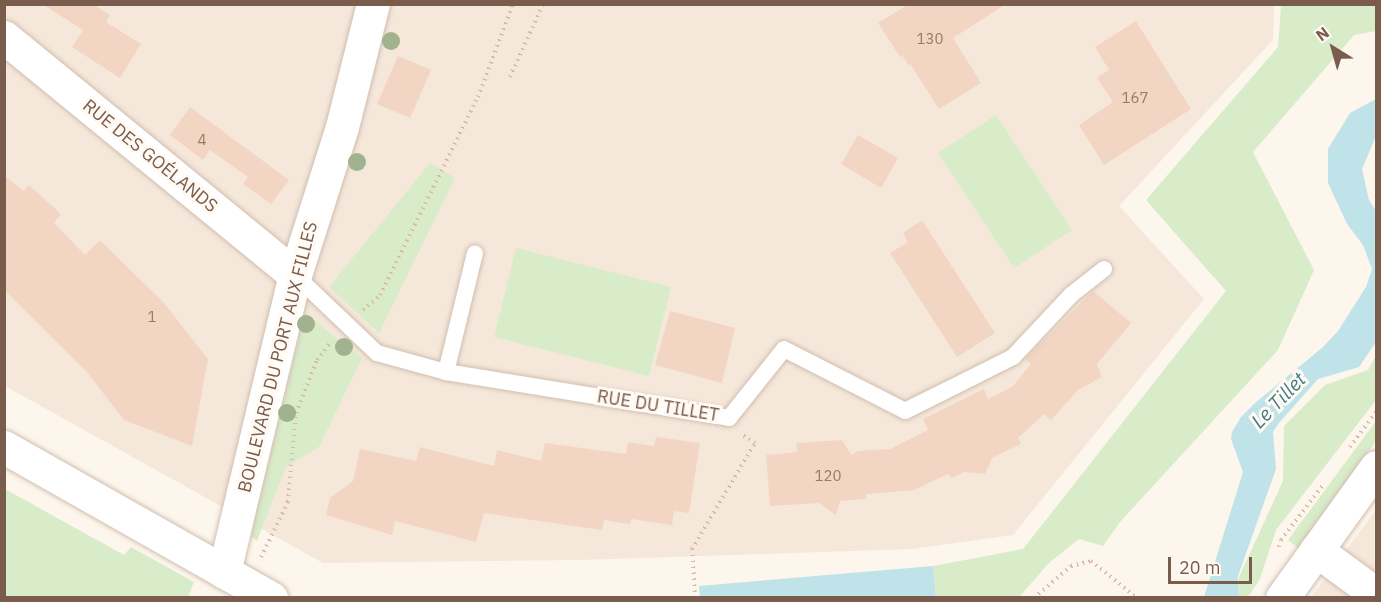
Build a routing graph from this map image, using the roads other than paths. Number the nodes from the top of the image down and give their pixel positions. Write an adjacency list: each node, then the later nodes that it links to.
1 (373, 4): 5 (street, BOULEVARD DU PORT AUX FILLES)
2 (4, 37): 5 (street, RUE DES GOÉLANDS)
3 (475, 253): 6 (lane)
4 (1104, 269): 6 (lane, RUE DU TILLET)
5 (295, 275): 6 (lane, RUE DU TILLET); 10 (street, BOULEVARD DU PORT AUX FILLES)
6 (446, 372)
7 (4, 447): 10 (street)
8 (1377, 467): 9 (street)
9 (1316, 550): 11 (street); 12 (street)
10 (247, 585)
11 (1377, 594)
12 (1282, 597)

